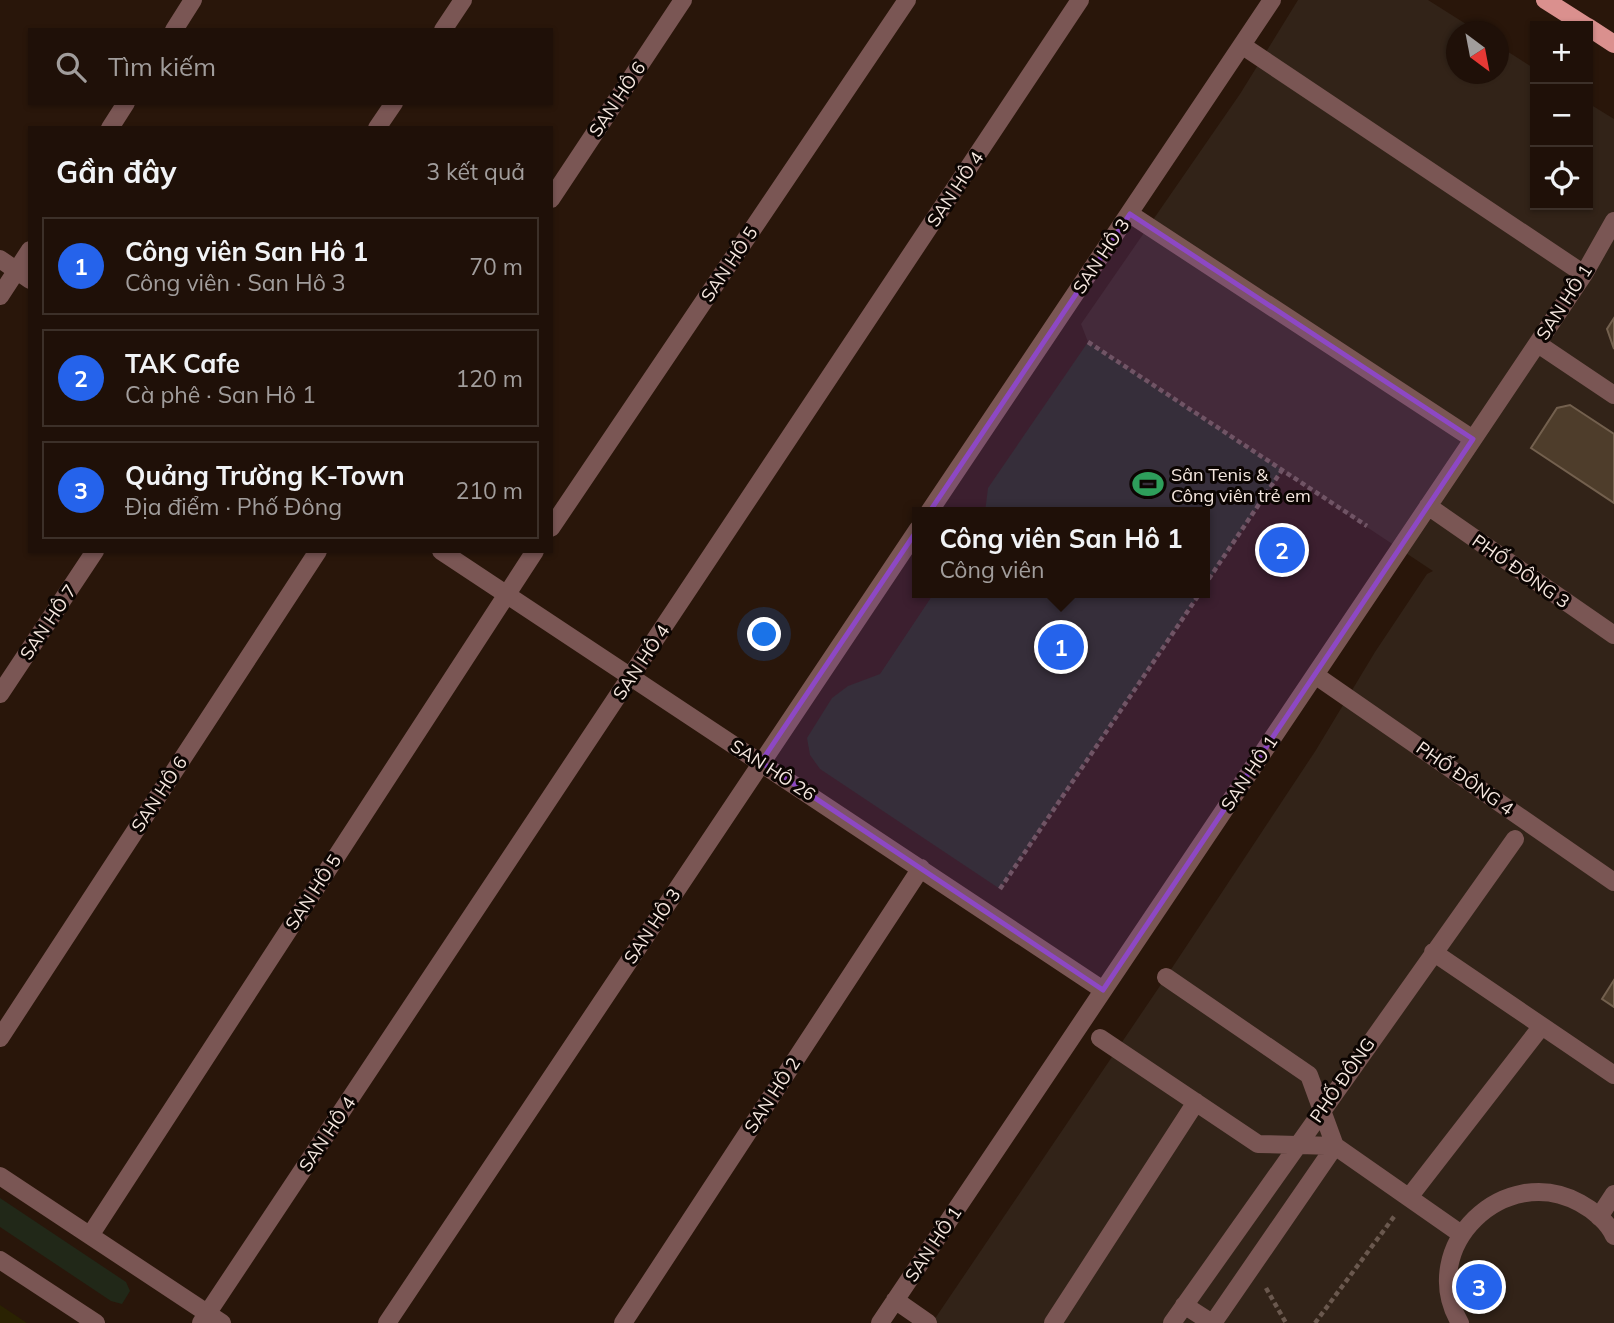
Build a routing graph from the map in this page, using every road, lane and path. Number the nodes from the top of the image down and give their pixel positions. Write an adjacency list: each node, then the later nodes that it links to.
1 (193, 0): 9 (street)
2 (463, 0): 10 (street)
3 (683, 0): 18 (street, SAN HÔ 6)
4 (907, 0): 33 (street, SAN HÔ 5)
5 (1080, 0): 45 (street, SAN HÔ 4)
6 (1272, 0): 13 (street, SAN HÔ 3)
7 (1545, 0): 8 (main road)
8 (1578, 21)
9 (175, 28)
10 (444, 28)
11 (1593, 31): 12 (main road)
12 (1614, 44)
13 (1243, 46): 19 (street, SAN HÔ 3); 23 (street)
14 (124, 105): 16 (street)
15 (393, 105): 17 (street)
16 (111, 126)
17 (378, 126)
18 (553, 196)
19 (1130, 214): 29 (street); 32 (street, SAN HÔ 3)
20 (1614, 221): 23 (street, SAN HÔ 1)
21 (28, 257): 24 (street)
22 (0, 259): 24 (street)
23 (1584, 274): 27 (street, SAN HÔ 1)
24 (23, 276): 25 (street)
25 (0, 296)
26 (1088, 342): 30 (path)
27 (1538, 344): 28 (street); 29 (street, SAN HÔ 1)
28 (1614, 395)
29 (1473, 439): 31 (street, SAN HÔ 1)
30 (1282, 470): 34 (path); 40 (path)
31 (1428, 506): 43 (street, PHỐ ĐÔNG 3); 44 (street, SAN HÔ 1)
32 (932, 507)
33 (553, 525)
34 (1367, 526)
35 (912, 538): 47 (street, SAN HÔ 3)
36 (94, 553): 46 (street, SAN HÔ 7)
37 (317, 553): 56 (street, SAN HÔ 6)
38 (444, 553): 41 (street, SAN HÔ 26)
39 (534, 553): 41 (street, SAN HÔ 5)
40 (1210, 578)
41 (506, 594): 45 (street, SAN HÔ 26); 67 (street, SAN HÔ 5)
42 (1197, 598): 51 (path)
43 (1614, 635)
44 (1315, 675): 50 (street, PHỐ ĐÔNG 4); 54 (street, SAN HÔ 1)
45 (631, 677): 47 (street, SAN HÔ 26); 74 (street, SAN HÔ 4)
46 (0, 694)
47 (761, 762): 49 (street, SAN HÔ 26); 76 (street, SAN HÔ 3)
48 (1514, 839): 52 (street, PHỐ ĐÔNG)
49 (921, 868): 54 (street, SAN HÔ 26); 77 (street, SAN HÔ 2)
50 (1614, 881)
51 (1000, 889)
52 (1433, 952): 55 (street); 60 (street, PHỐ ĐÔNG)
53 (1166, 977): 60 (street)
54 (1104, 990): 72 (street, SAN HÔ 1)
55 (1541, 1027): 58 (street); 64 (street)
56 (0, 1038)
57 (1100, 1038): 59 (street)
58 (1614, 1075)
59 (1196, 1102): 61 (street); 80 (street)
60 (1322, 1110): 61 (street, PHỐ ĐÔNG); 62 (street)
61 (1297, 1145): 62 (street); 73 (street, PHỐ ĐÔNG)
62 (1335, 1146): 64 (street); 71 (street)
63 (0, 1176): 67 (street)
64 (1410, 1196): 68 (street); 84 (path)
65 (1613, 1199): 66 (street)
66 (1599, 1217): 68 (street); 69 (street)
67 (91, 1234): 74 (street)
68 (1461, 1234): 85 (street)
69 (1614, 1236)
70 (0, 1260): 75 (street)
71 (1254, 1263): 82 (street); 83 (path)
72 (895, 1300): 78 (street, SAN HÔ 1); 79 (street)
73 (1184, 1305): 81 (street, PHỐ ĐÔNG); 82 (street)
74 (210, 1320)
75 (96, 1323)
76 (387, 1323)
77 (623, 1323)
78 (880, 1323)
79 (928, 1323)
80 (1053, 1323)
81 (1172, 1323)
82 (1212, 1323)
83 (1286, 1323)
84 (1315, 1323)
85 (1460, 1323)

